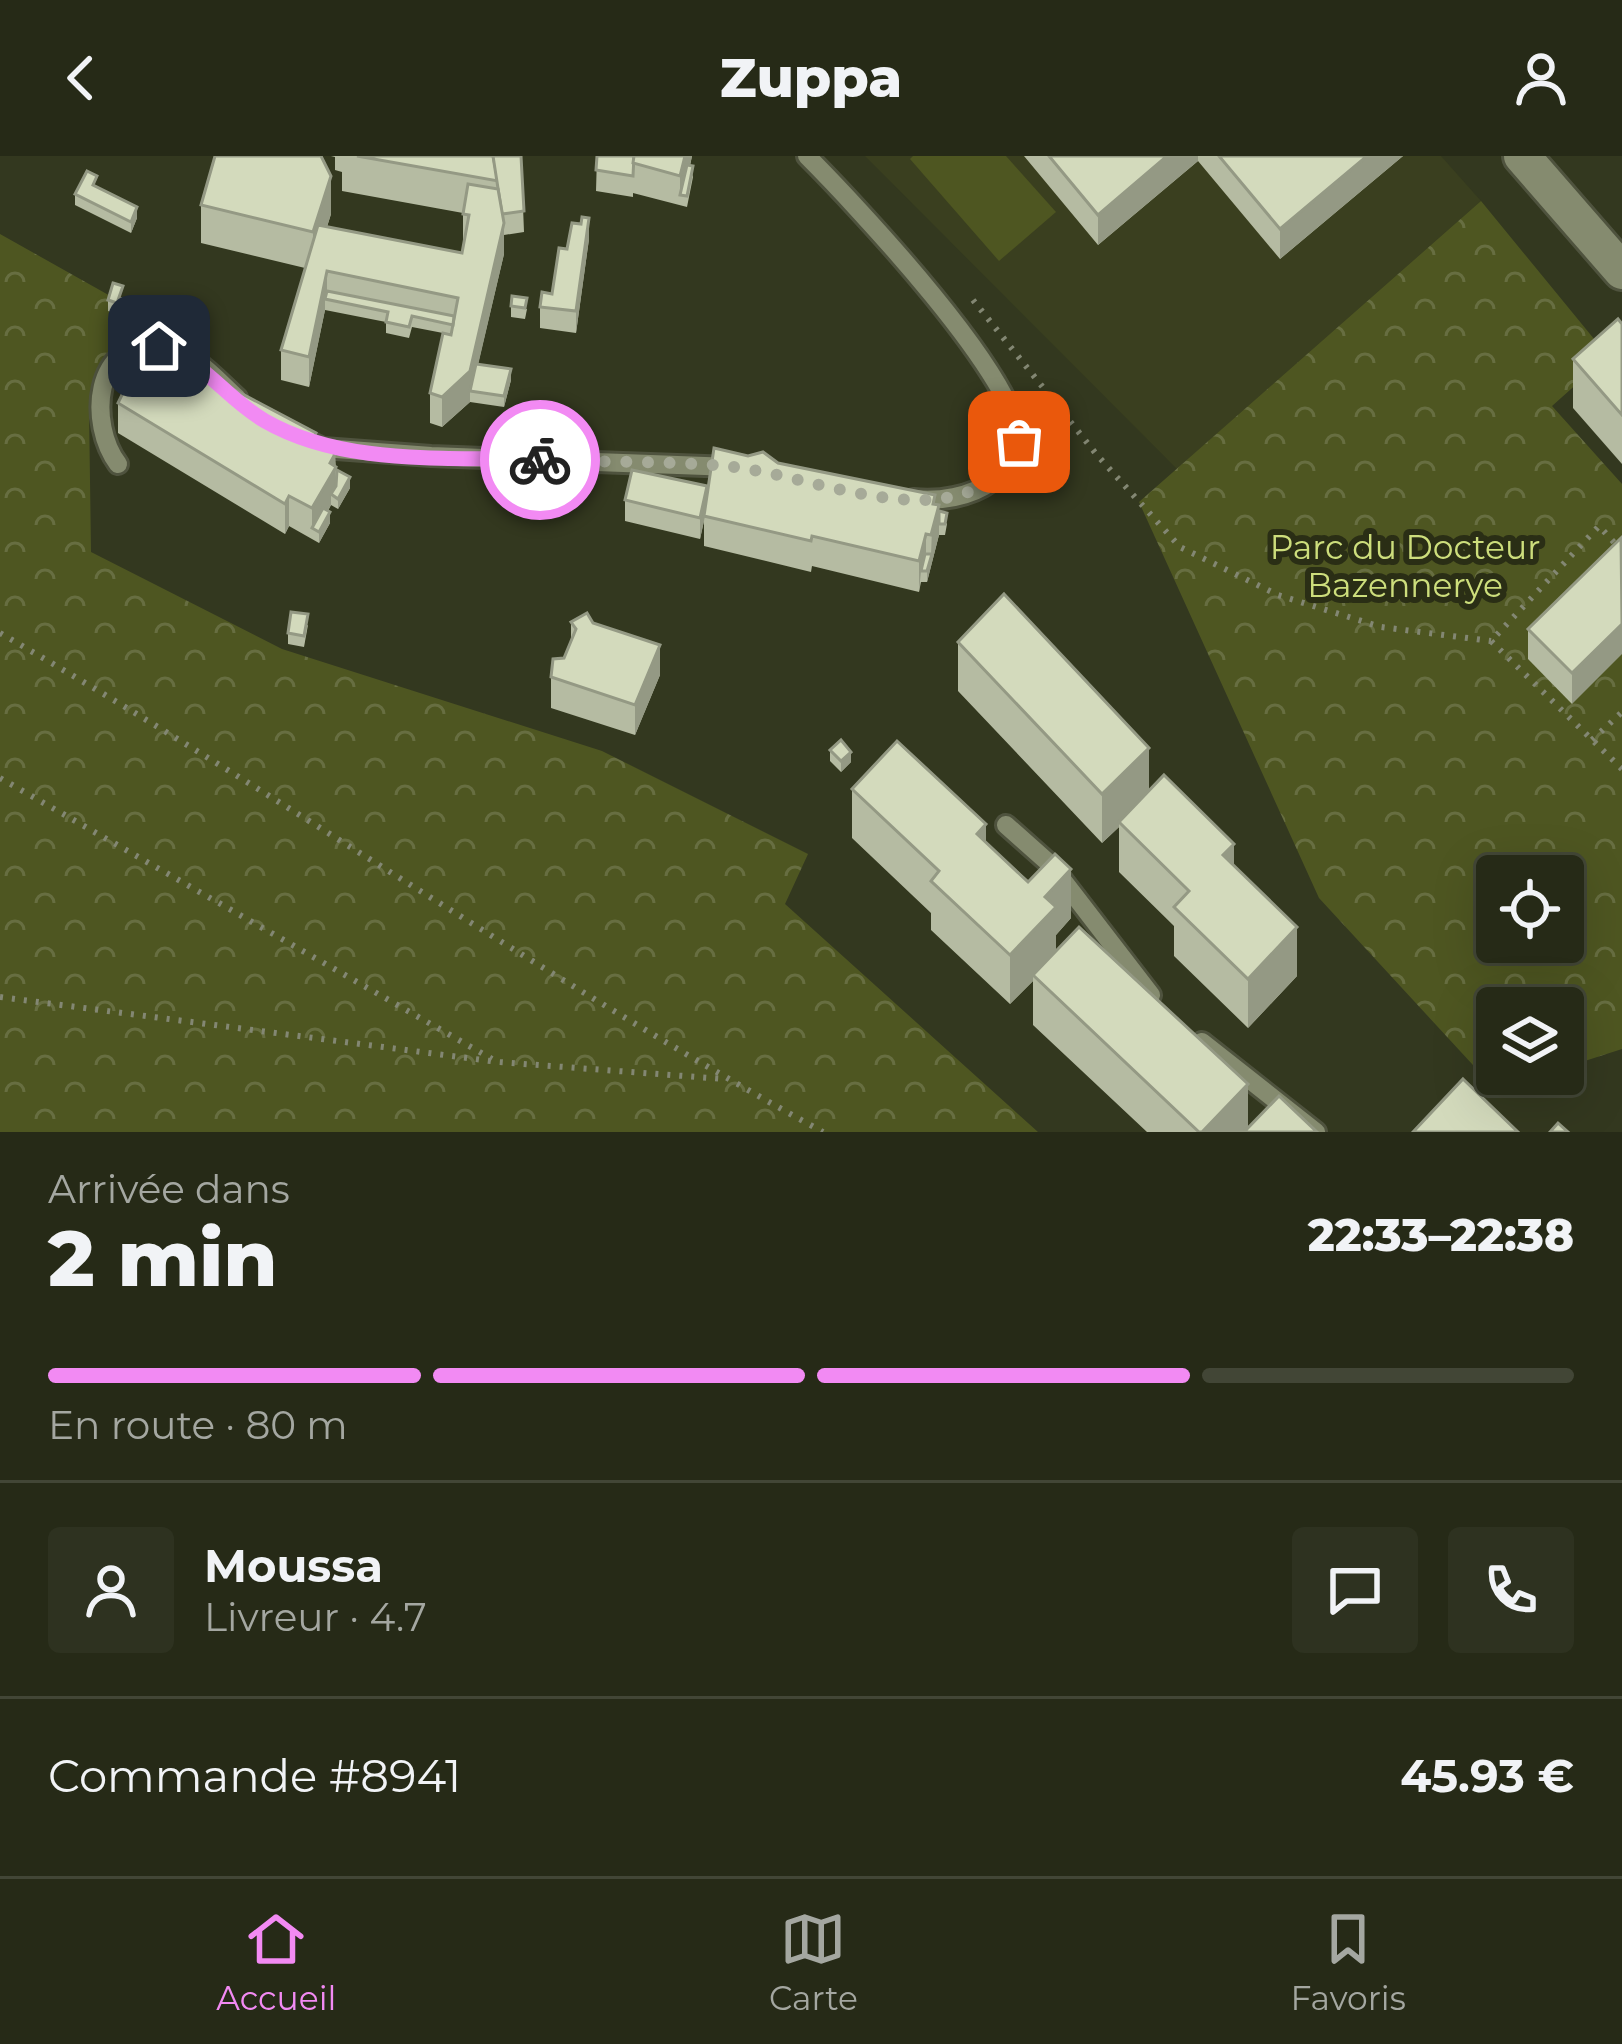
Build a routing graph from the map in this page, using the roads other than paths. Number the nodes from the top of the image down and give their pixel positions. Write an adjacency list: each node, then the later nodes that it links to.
1 (807, 156): 8 (lane)
2 (1534, 160): 3 (main road)
3 (1622, 271)
4 (247, 406): 6 (lane)
5 (282, 429): 7 (lane)
6 (118, 464)
7 (752, 471)
8 (884, 496)
9 (1006, 825): 10 (lane)
10 (1316, 1132)

